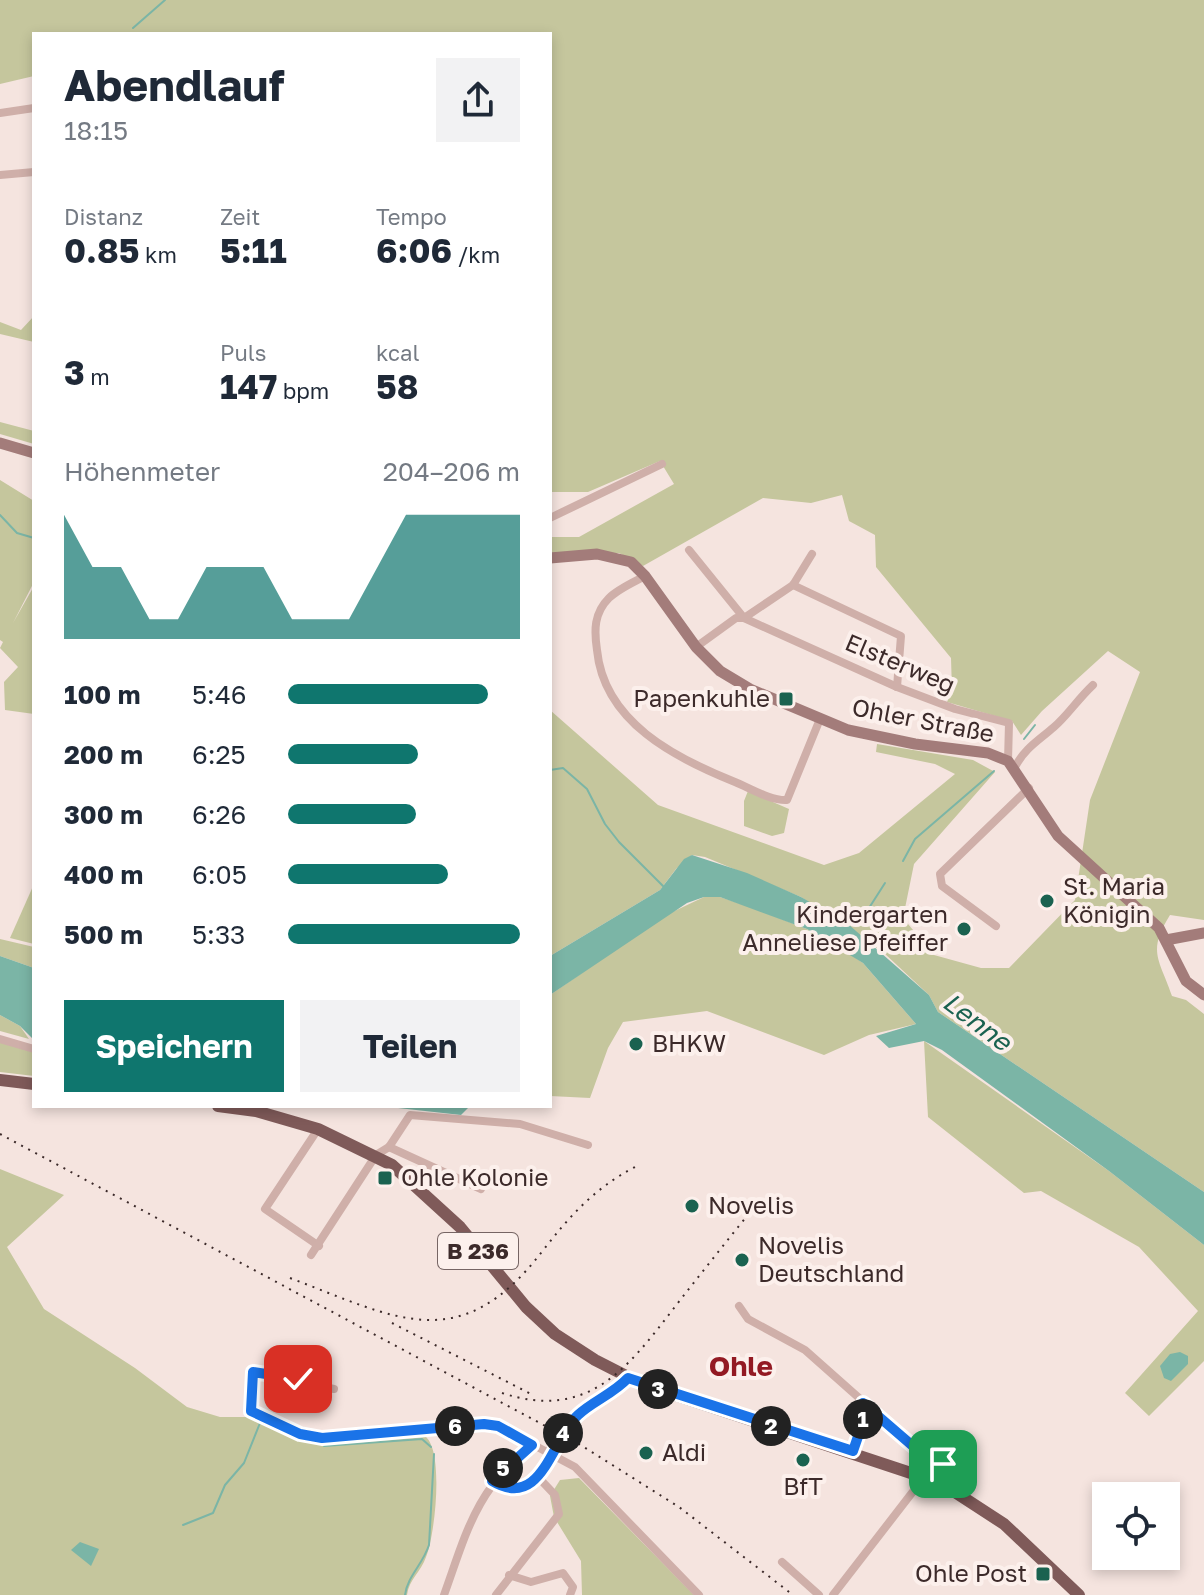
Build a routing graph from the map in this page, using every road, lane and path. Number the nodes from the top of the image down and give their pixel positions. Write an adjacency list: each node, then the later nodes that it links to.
1 (32, 108): 2 (street)
2 (0, 113)
3 (32, 172): 4 (street)
4 (0, 175)
5 (0, 443): 6 (street)
6 (32, 452)
7 (662, 464): 8 (street)
8 (552, 517)
9 (689, 550): 14 (street)
10 (812, 554): 13 (street)
11 (552, 558): 12 (street, Ohler Straße)
12 (645, 576): 15 (street, Ohler Straße); 18 (street)
13 (793, 585): 14 (street); 17 (street)
14 (744, 618): 15 (street); 17 (street, Elsterweg)
15 (696, 647): 18 (street, Ohler Straße)
16 (1093, 685): 19 (street, Ohler Straße)
17 (897, 687): 19 (street, Elsterweg)
18 (820, 719): 19 (street, Ohler Straße)
19 (1012, 764): 20 (street, Ohler Straße)
20 (1029, 788): 21 (street); 23 (street, Ohler Straße)
21 (996, 926)
22 (1204, 933): 23 (street)
23 (1166, 940): 24 (street)
24 (1204, 995)
25 (0, 1039): 26 (street)
26 (32, 1048)
27 (0, 1080): 28 (main road)
28 (32, 1084)
29 (233, 1108): 30 (main road, B 236)
30 (318, 1129): 33 (main road, B 236); 35 (street)
31 (588, 1145): 32 (street)
32 (389, 1147): 33 (street); 34 (street)
33 (376, 1155): 35 (street); 38 (main road, B 236)
34 (481, 1189)
35 (319, 1246): 36 (street)
36 (311, 1255)
37 (739, 1306): 40 (street)
38 (628, 1378): 42 (main road, B 236); 44 (street, bridge)
39 (334, 1389): 41 (street)
40 (863, 1403): 42 (street); 43 (street)
41 (532, 1445): 46 (street); 52 (street)
42 (853, 1451): 45 (main road, B 236)
43 (943, 1464)
44 (541, 1473): 46 (street); 48 (street)
45 (925, 1475): 54 (street); 55 (main road, B 236)
46 (492, 1481): 49 (street)
47 (782, 1562): 53 (street)
48 (509, 1575): 50 (street); 51 (street)
49 (444, 1595)
50 (496, 1595)
51 (570, 1595)
52 (699, 1595)
53 (819, 1595)
54 (833, 1595)
55 (1079, 1595)

